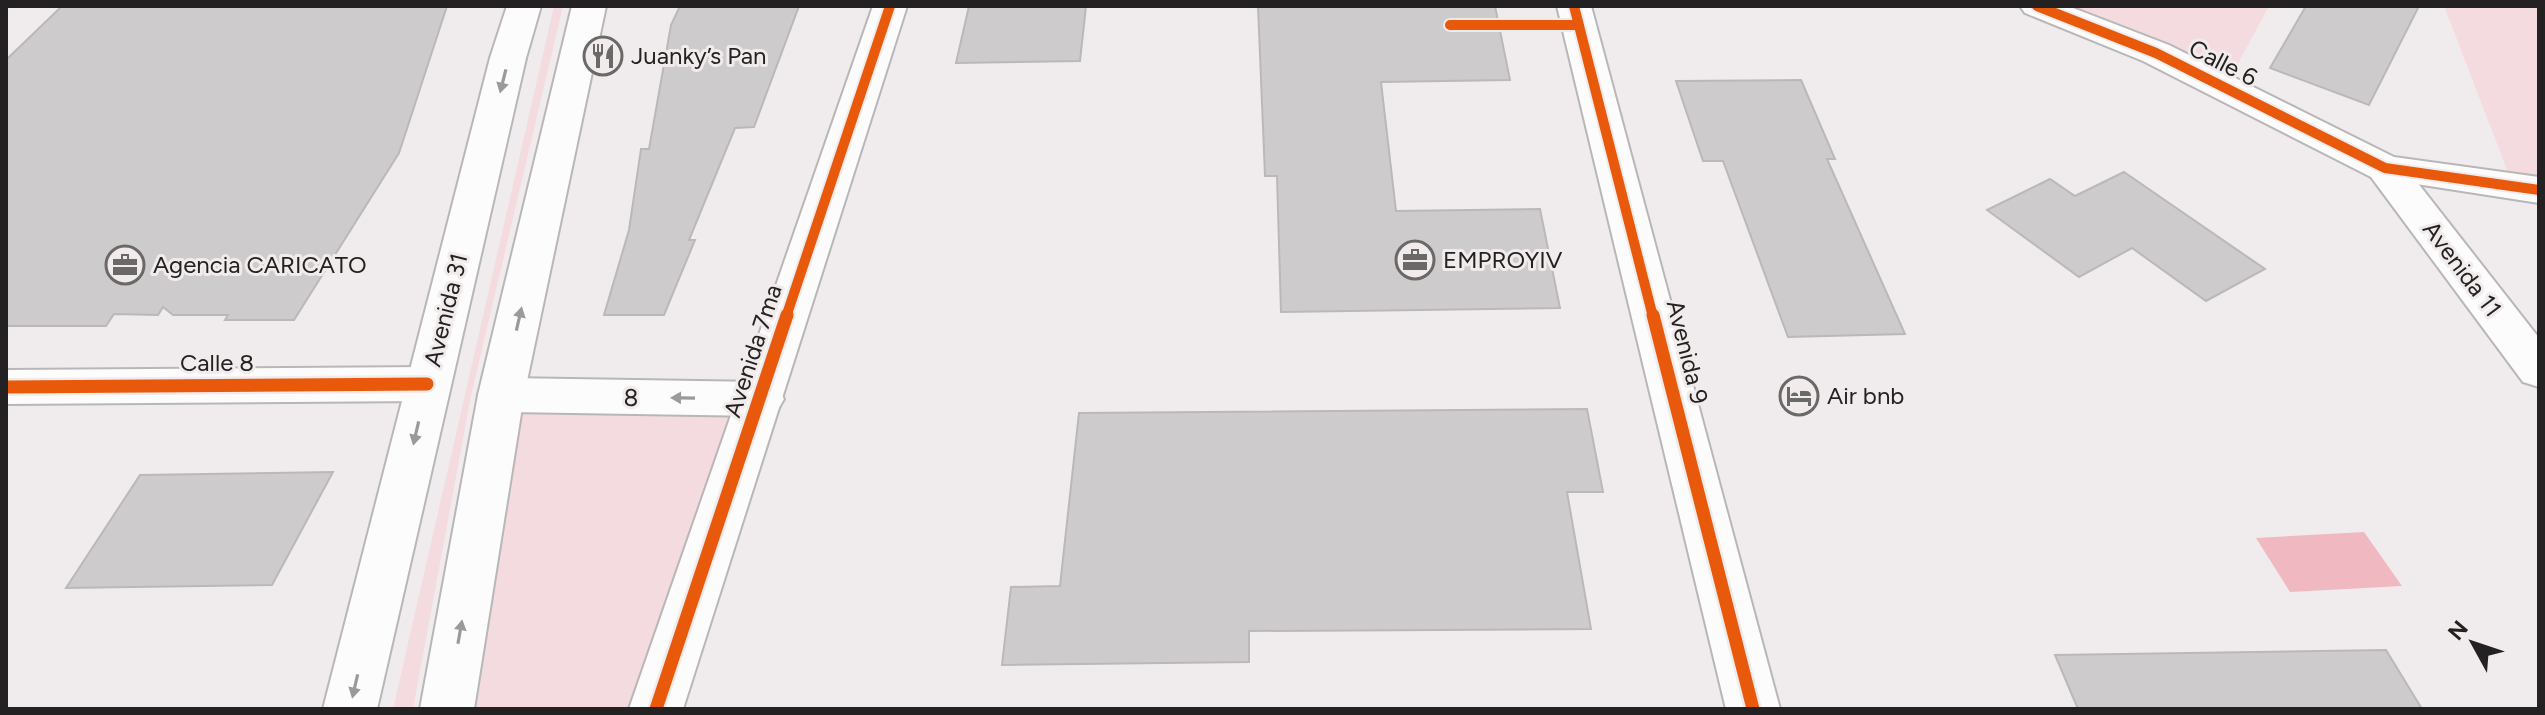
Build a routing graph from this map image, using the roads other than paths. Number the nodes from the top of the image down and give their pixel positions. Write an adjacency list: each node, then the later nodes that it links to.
1 (524, 6): 11 (street, Avenida 31, one-way to 11)
2 (589, 6): 8 (street)
3 (610, 6): 8 (street)
4 (890, 6): 14 (street, Avenida 7ma)
5 (1574, 6): 18 (street, Avenida 9)
6 (2037, 6): 7 (street, Calle 6)
7 (2385, 168): 9 (street); 10 (street, Avenida 11)
8 (552, 172): 13 (street, one-way to 8)
9 (2539, 190)
10 (2539, 370)
11 (427, 384): 12 (street, Calle 8); 15 (street, Avenida 31, one-way to 15)
12 (6, 387)
13 (501, 395): 14 (street, 8, one-way to 13); 16 (street, one-way to 13)
14 (761, 399): 17 (street, Avenida 7ma)
15 (350, 709)
16 (447, 709)
17 (656, 709)
18 (1753, 709)

